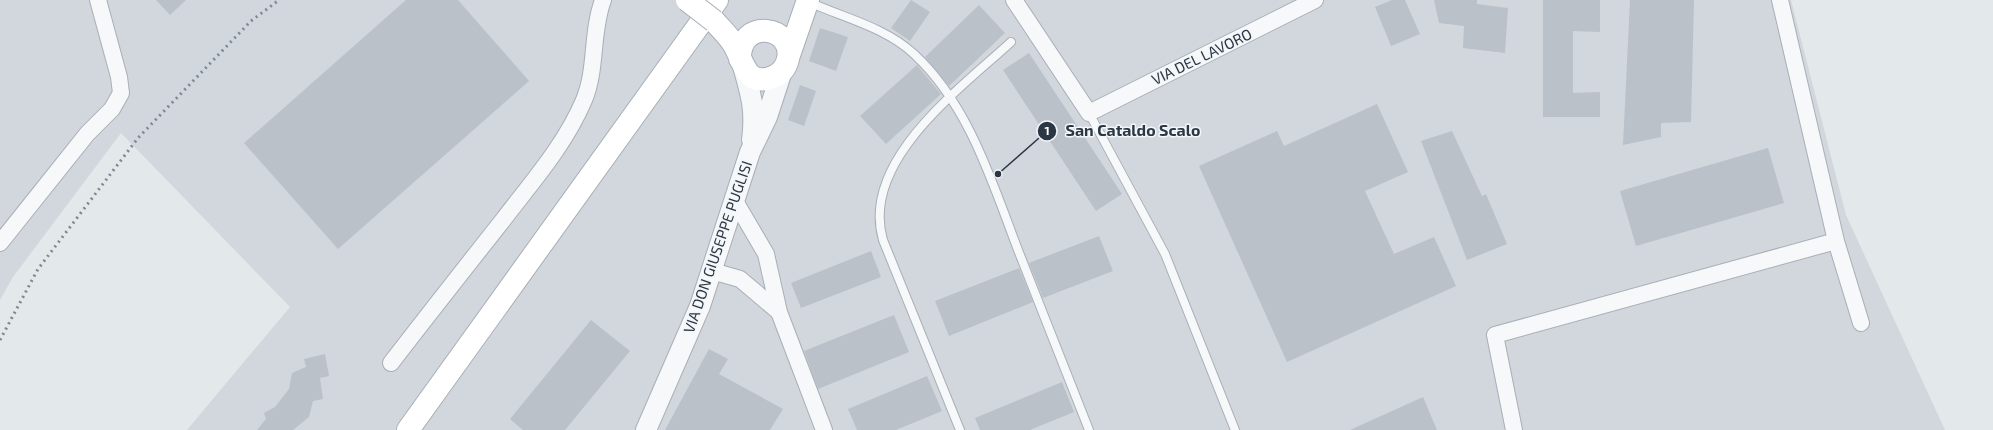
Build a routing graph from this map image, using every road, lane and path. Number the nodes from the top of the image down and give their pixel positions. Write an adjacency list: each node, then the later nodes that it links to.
1 (98, 0): 19 (street)
2 (603, 0): 23 (street)
3 (687, 0): 9 (main road, bridge)
4 (717, 0): 24 (main road)
5 (1014, 0): 15 (street)
6 (1315, 0): 15 (street, VIA DEL LAVORO)
7 (1780, 0): 18 (street)
8 (808, 1): 10 (main road); 13 (main road); 14 (lane)
9 (714, 21): 10 (main road); 12 (main road)
10 (762, 31): 12 (main road); 13 (main road)
11 (1011, 42): 14 (lane)
12 (741, 63): 13 (main road); 16 (street, VIA DON GIUSEPPE PUGLISI)
13 (785, 64): 16 (street, VIA DON GIUSEPPE PUGLISI)
14 (950, 98): 27 (lane); 28 (lane)
15 (1089, 113): 29 (lane)
16 (750, 152): 17 (street, VIA DON GIUSEPPE PUGLISI)
17 (735, 201): 20 (street, VIA DON GIUSEPPE PUGLISI); 21 (street)
18 (1836, 241): 22 (street); 30 (street)
19 (0, 243)
20 (712, 271): 21 (street); 25 (street, VIA DON GIUSEPPE PUGLISI)
21 (779, 312): 26 (street)
22 (1861, 324)
23 (391, 363)
24 (408, 430)
25 (646, 430)
26 (824, 430)
27 (960, 430)
28 (1089, 430)
29 (1235, 430)
30 (1514, 430)

